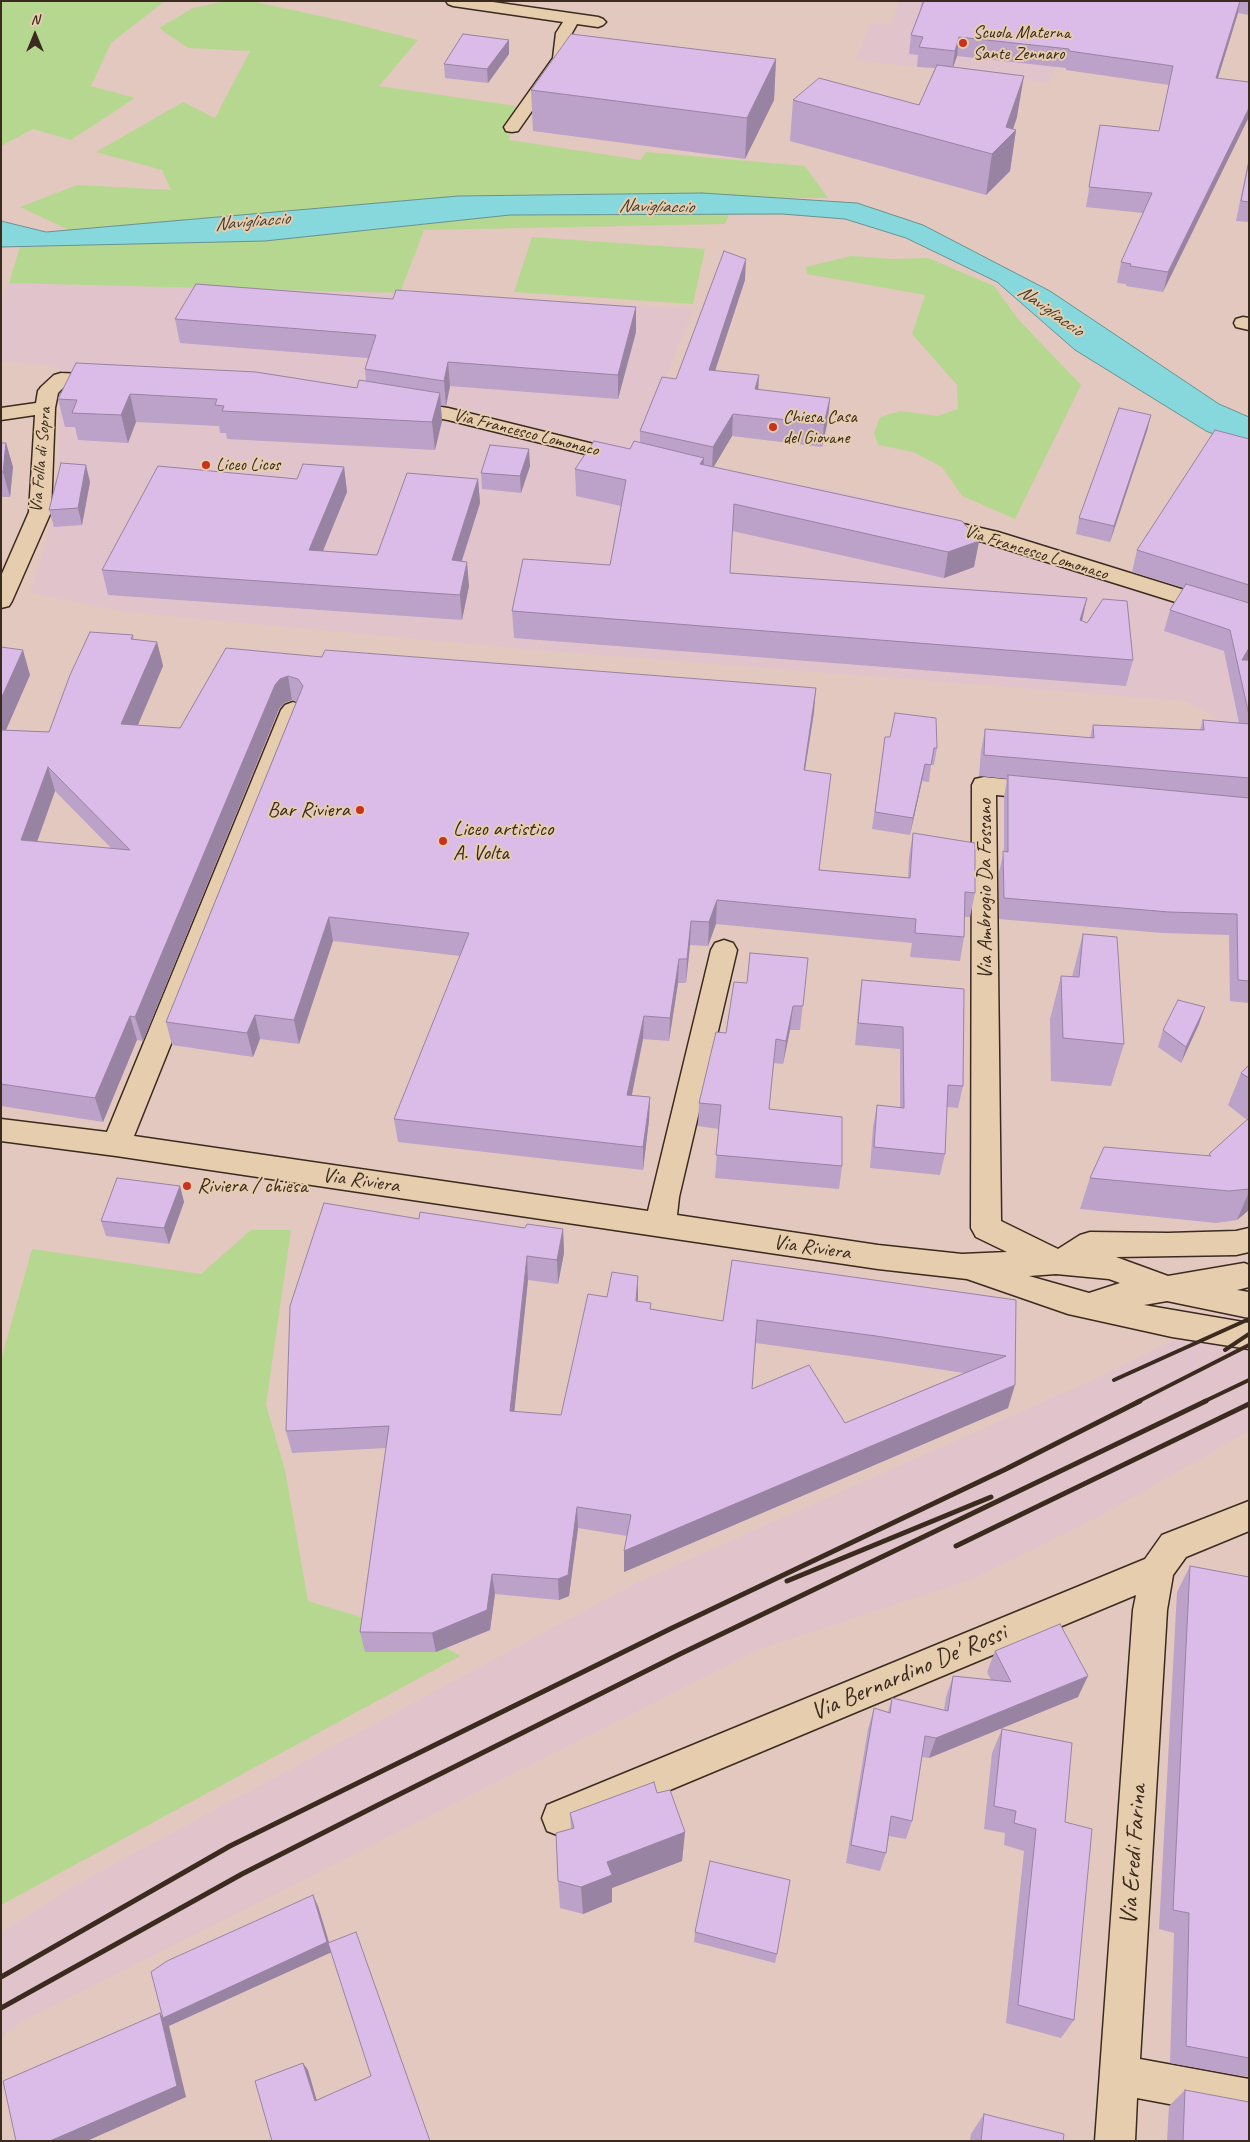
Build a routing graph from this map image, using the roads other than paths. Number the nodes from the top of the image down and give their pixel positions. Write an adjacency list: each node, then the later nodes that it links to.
1 (453, 1): 2 (street)
2 (489, 4): 3 (street)
3 (572, 19): 4 (street); 5 (street)
4 (598, 22)
5 (512, 127)
6 (128, 382): 8 (street, Via Folla di Sopra)
7 (389, 404): 10 (street, Via Francesco Lomonaco)
8 (45, 408): 9 (street); 12 (street, Via Folla di Sopra)
9 (1, 414)
10 (649, 463)
11 (915, 519): 13 (street, Via Francesco Lomonaco)
12 (1, 600)
13 (1246, 612)
14 (292, 710): 18 (street)
15 (1062, 792): 20 (street, Via Ambrogio Da Fossano)
16 (724, 950): 19 (street)
17 (1, 1130): 18 (street, Via Riviera)
18 (116, 1145): 19 (street, Via Riviera)
19 (661, 1226): 23 (street, Via Riviera)
20 (986, 1228): 22 (street, Via Riviera)
21 (1243, 1242): 22 (street, Via Riviera)
22 (1056, 1262): 23 (street, Via Riviera); 24 (street, Via Riviera); 26 (street)
23 (962, 1268): 26 (street, Via Riviera)
24 (1170, 1289): 25 (street); 26 (street)
25 (1246, 1289)
26 (1078, 1304): 27 (street, Via Riviera)
27 (1249, 1336)
28 (1249, 1516): 29 (street)
29 (1157, 1570): 30 (street, Via Bernardino De' Rossi); 31 (street, Via Eredi Farina)
30 (560, 1818)
31 (1119, 2075): 32 (street); 33 (street, Via Eredi Farina)
32 (1249, 2099)
33 (1115, 2141)

